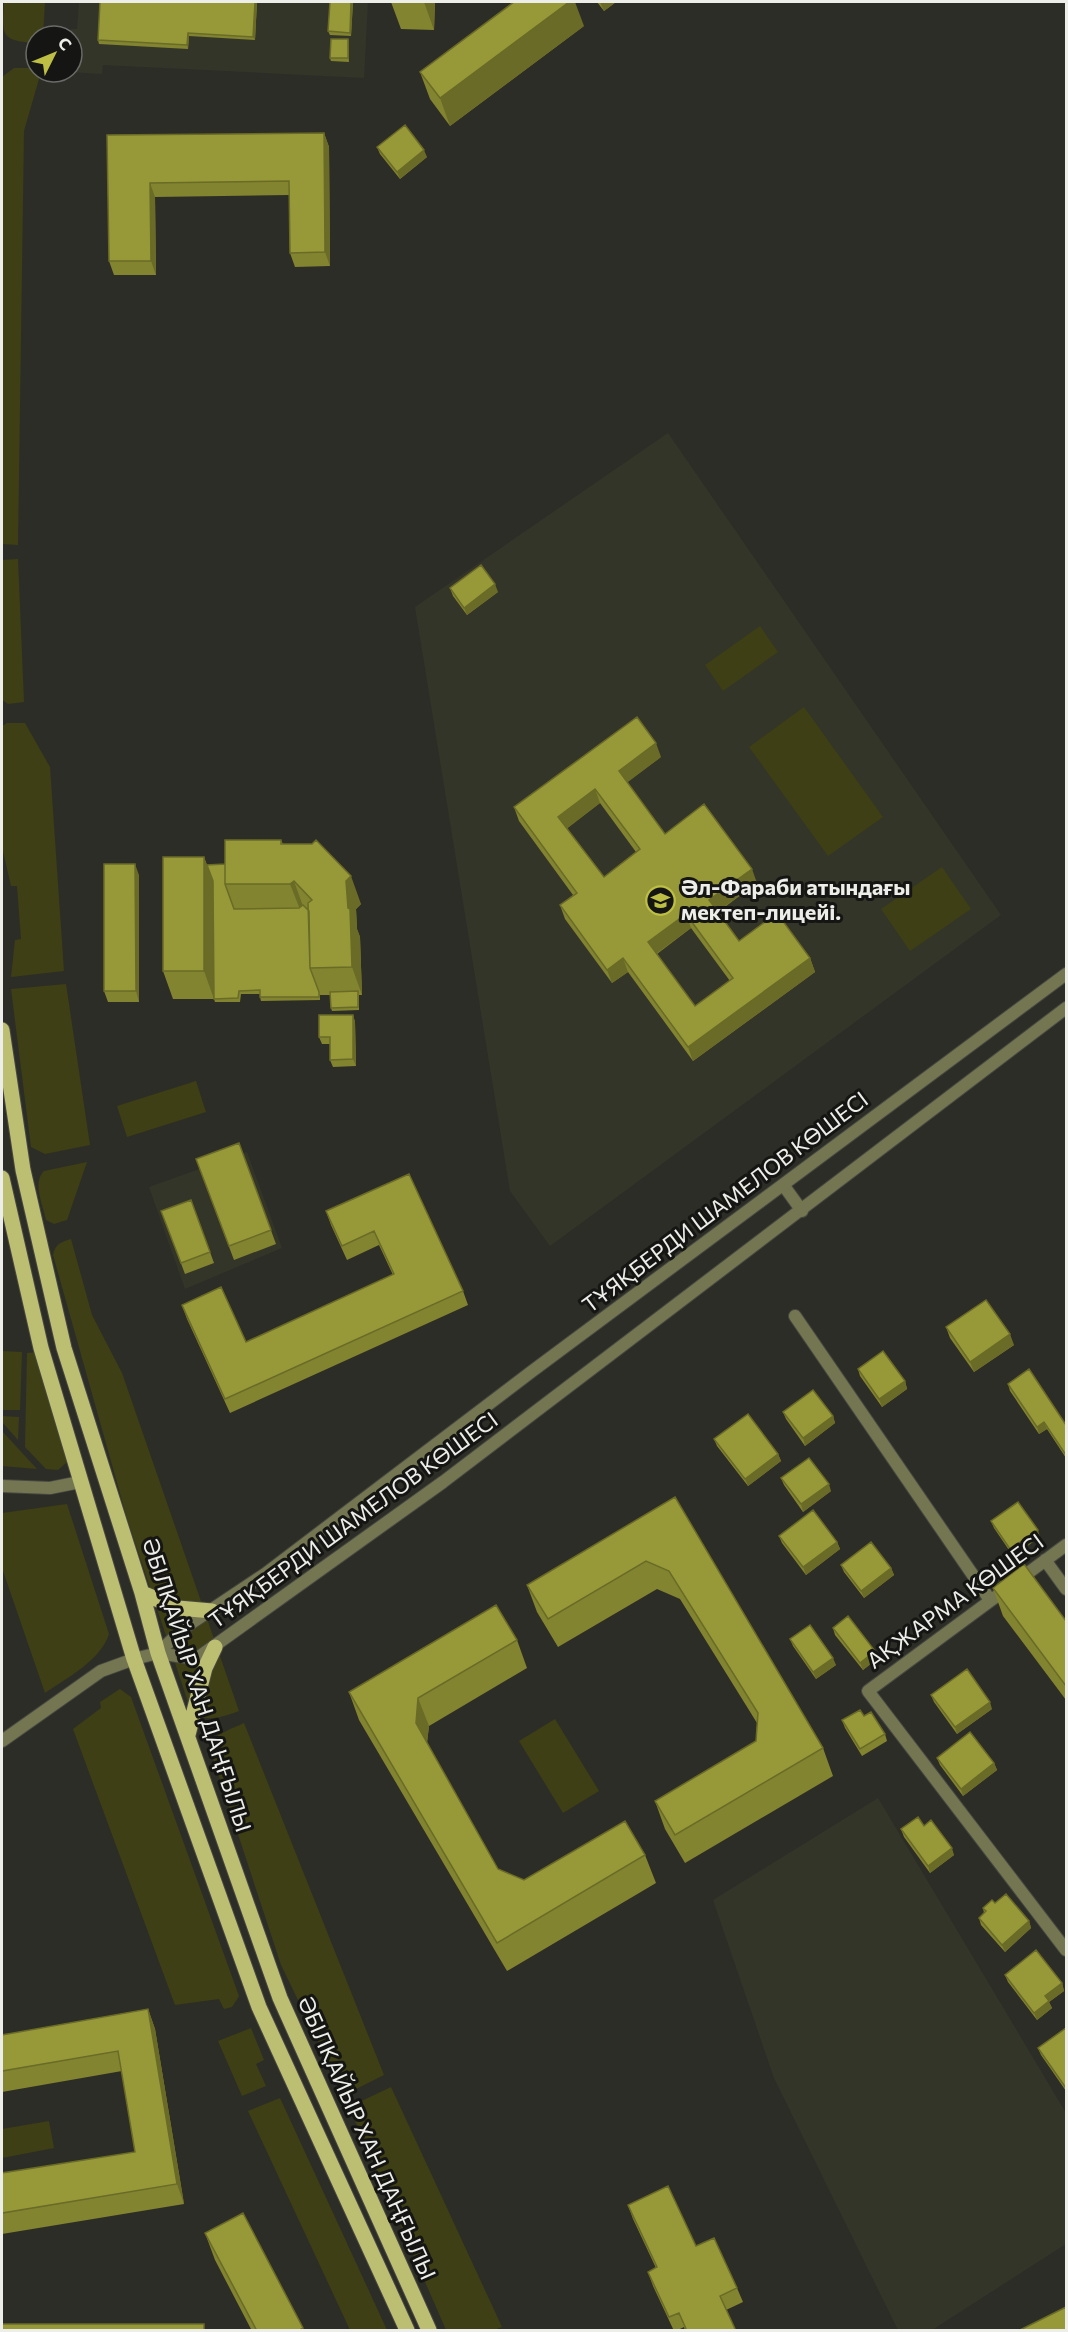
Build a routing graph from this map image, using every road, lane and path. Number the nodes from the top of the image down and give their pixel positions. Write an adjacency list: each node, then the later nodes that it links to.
1 (1066, 974): 5 (street, ТҰЯҚБЕРДИ ШАМЕЛОВ КӨШЕСІ)
2 (1066, 1008): 6 (street, ТҰЯҚБЕРДИ ШАМЕЛОВ КӨШЕСІ)
3 (2, 1030): 13 (main road, ӘБІЛҚАЙЫР ХАН ДАҢҒЫЛЫ)
4 (2, 1178): 8 (main road, ӘБІЛҚАЙЫР ХАН ДАҢҒЫЛЫ)
5 (784, 1186): 6 (street); 15 (street, ТҰЯҚБЕРДИ ШАМЕЛОВ КӨШЕСІ)
6 (802, 1211): 16 (street, ТҰЯҚБЕРДИ ШАМЕЛОВ КӨШЕСІ)
7 (795, 1316): 14 (street)
8 (80, 1482): 9 (street); 18 (main road, ӘБІЛҚАЙЫР ХАН ДАҢҒЫЛЫ)
9 (2, 1486)
10 (1066, 1545): 11 (street, АҚЖАРМА КӨШЕСІ)
11 (1045, 1560): 12 (street); 14 (street, АҚЖАРМА КӨШЕСІ)
12 (1066, 1589)
13 (142, 1593): 15 (main road); 17 (main road, ӘБІЛҚАЙЫР ХАН ДАҢҒЫЛЫ)
14 (990, 1600): 21 (street, АҚЖАРМА КӨШЕСІ)
15 (212, 1611): 17 (street, ТҰЯҚБЕРДИ ШАМЕЛОВ КӨШЕСІ)
16 (215, 1647): 17 (street, ТҰЯҚБЕРДИ ШАМЕЛОВ КӨШЕСІ); 19 (main road)
17 (158, 1653): 18 (street); 19 (main road, ӘБІЛҚАЙЫР ХАН ДАҢҒЫЛЫ)
18 (134, 1659): 20 (street); 22 (main road, ӘБІЛҚАЙЫР ХАН ДАҢҒЫЛЫ)
19 (188, 1735): 23 (main road, ӘБІЛҚАЙЫР ХАН ДАҢҒЫЛЫ)
20 (2, 1742)
21 (1066, 1950)
22 (407, 2331)
23 (429, 2331)

